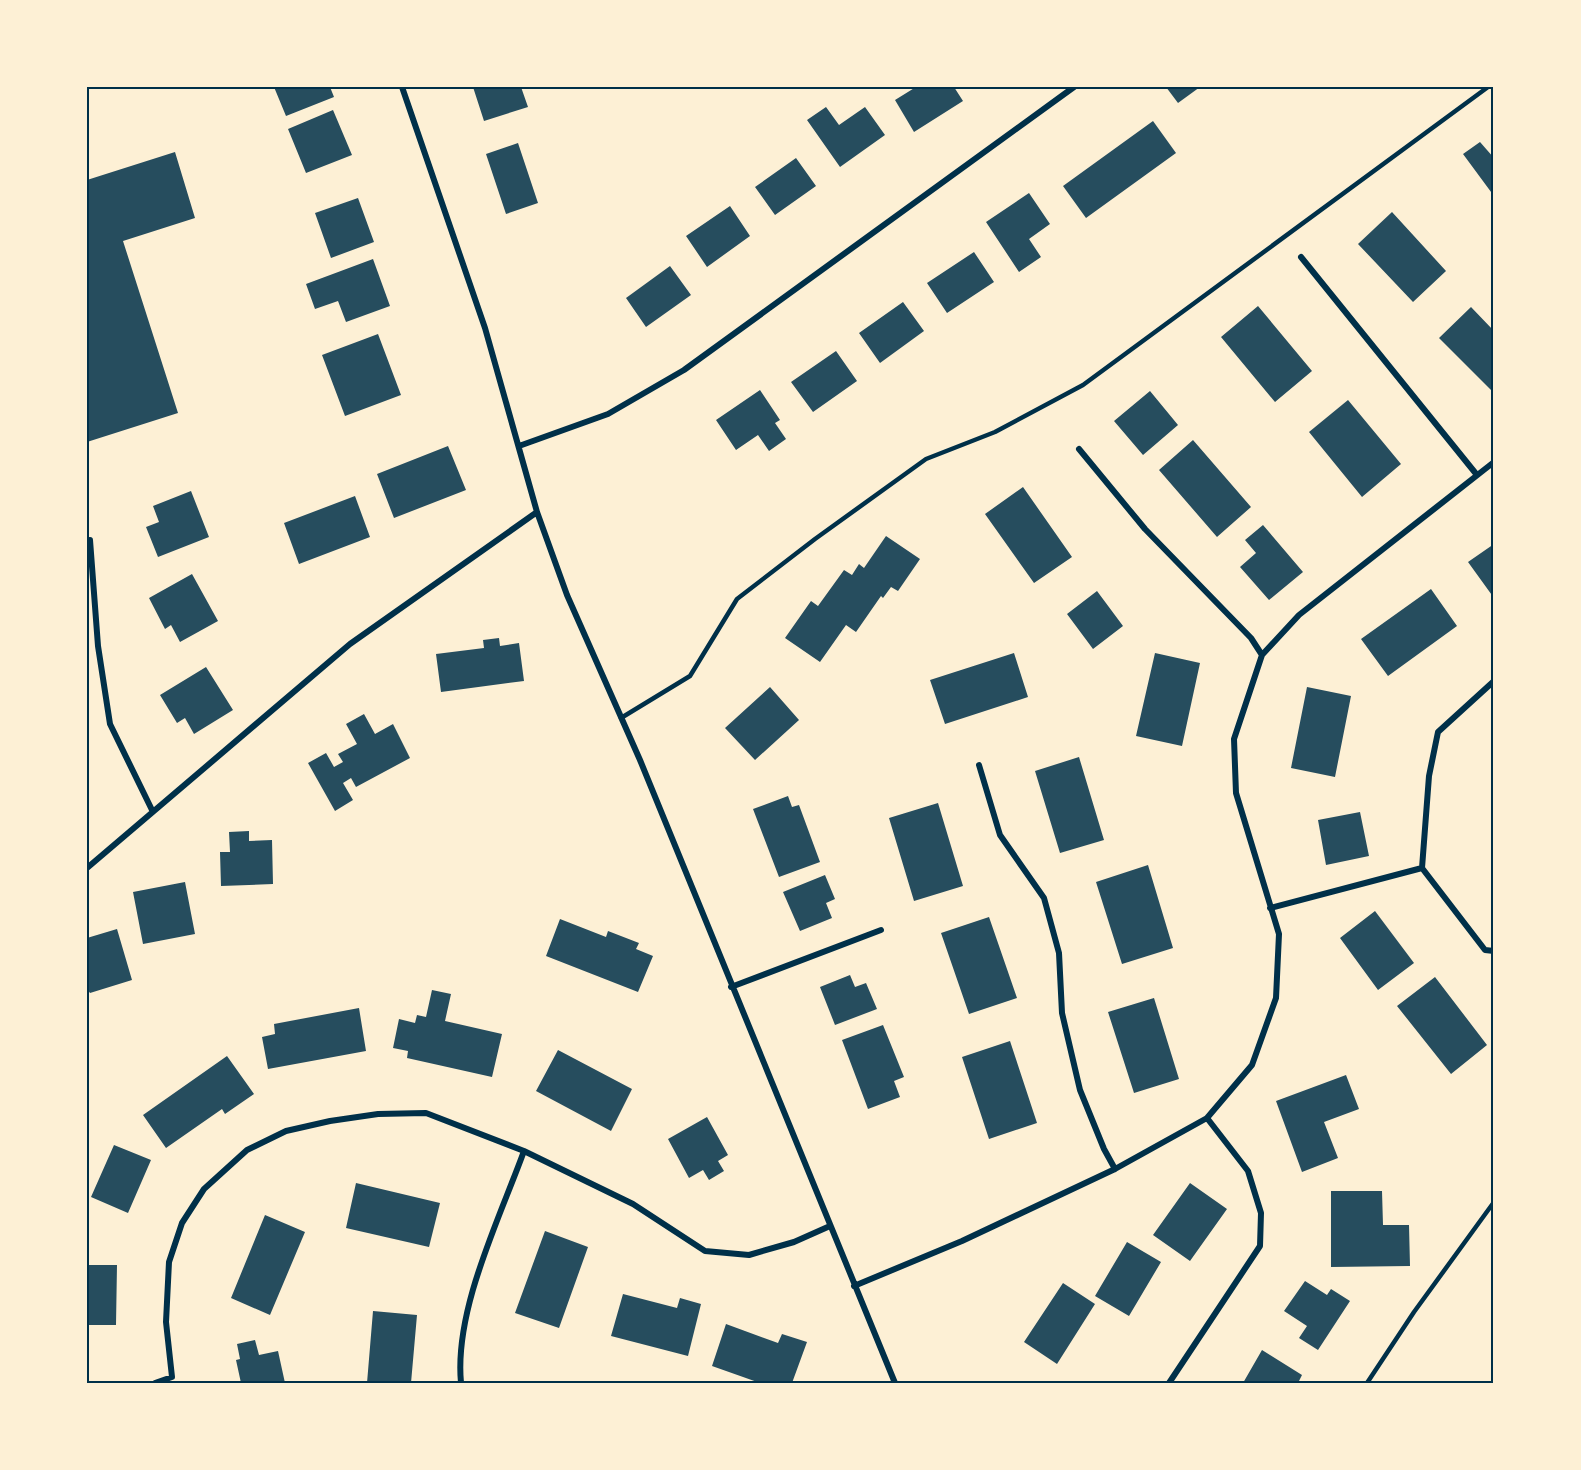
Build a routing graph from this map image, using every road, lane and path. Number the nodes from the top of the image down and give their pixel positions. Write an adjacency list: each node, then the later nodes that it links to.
1 (402, 87): 5 (street)
2 (1074, 87): 5 (street)
3 (1488, 87): 13 (lane)
4 (1301, 257): 8 (street)
5 (519, 446): 9 (street)
6 (1078, 449): 11 (street)
7 (1494, 462): 8 (street)
8 (1477, 475): 11 (street)
9 (537, 512): 13 (street); 15 (street)
10 (90, 540): 15 (street)
11 (1262, 655): 18 (street)
12 (1494, 681): 17 (street)
13 (621, 718): 21 (street)
14 (979, 765): 24 (street)
15 (152, 810): 16 (street)
16 (87, 868)
17 (1422, 868): 18 (street); 20 (street)
18 (1270, 908): 22 (street)
19 (881, 930): 21 (street)
20 (1494, 951)
21 (731, 987): 26 (street)
22 (1207, 1118): 24 (street); 31 (street)
23 (524, 1151): 26 (street); 28 (street); 29 (street)
24 (1115, 1169): 27 (street)
25 (1494, 1202): 32 (lane)
26 (830, 1226): 27 (street)
27 (854, 1286): 30 (street)
28 (155, 1383)
29 (461, 1383)
30 (895, 1383)
31 (1169, 1383)
32 (1367, 1383)

